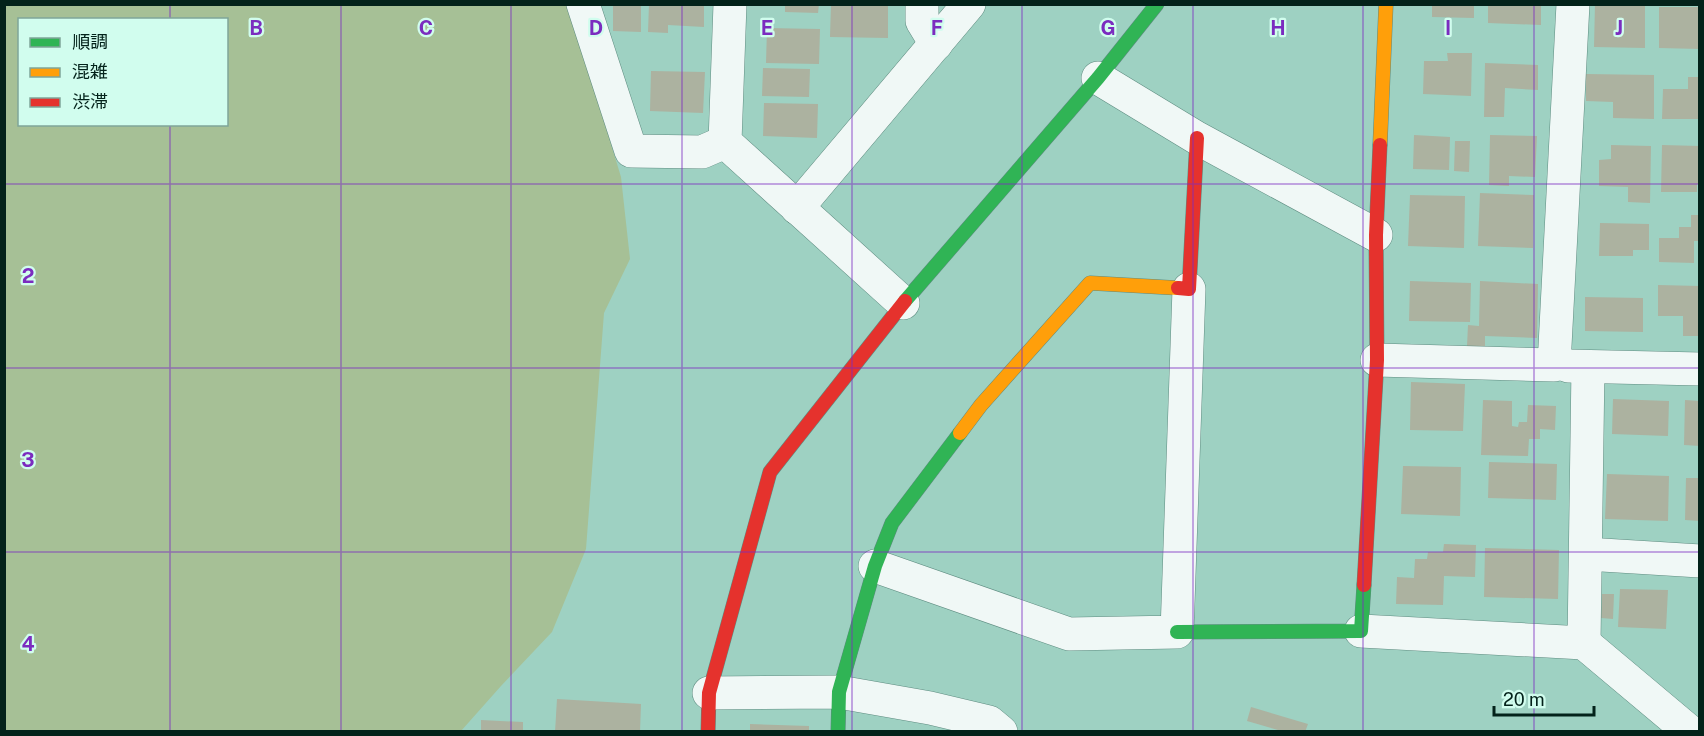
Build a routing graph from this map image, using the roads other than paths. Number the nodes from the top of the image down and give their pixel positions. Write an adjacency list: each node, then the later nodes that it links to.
1 (584, 4): 11 (street)
2 (730, 4): 11 (street)
3 (922, 4): 8 (street)
4 (969, 4): 8 (street)
5 (1157, 4): 9 (street)
6 (1386, 4): 13 (street)
7 (1573, 4): 17 (street)
8 (936, 44): 12 (street)
9 (1098, 78): 10 (street); 15 (street)
10 (1197, 138): 13 (street); 14 (street)
11 (725, 142): 12 (street)
12 (797, 208): 15 (street)
13 (1376, 234): 16 (street)
14 (1189, 289): 22 (street); 24 (street)
15 (903, 303): 27 (street)
16 (1377, 360): 17 (street); 23 (street)
17 (1554, 365): 18 (street)
18 (1588, 367): 19 (street); 20 (street)
19 (1700, 369)
20 (1586, 554): 21 (street); 25 (street)
21 (1700, 561)
22 (875, 566): 24 (street); 26 (street)
23 (1361, 631): 24 (street); 25 (street)
24 (1177, 632)
25 (1584, 643): 31 (street)
26 (839, 692): 27 (street); 29 (street); 30 (street)
27 (709, 693): 28 (street)
28 (708, 732)
29 (838, 732)
30 (1001, 732)
31 (1690, 732)

